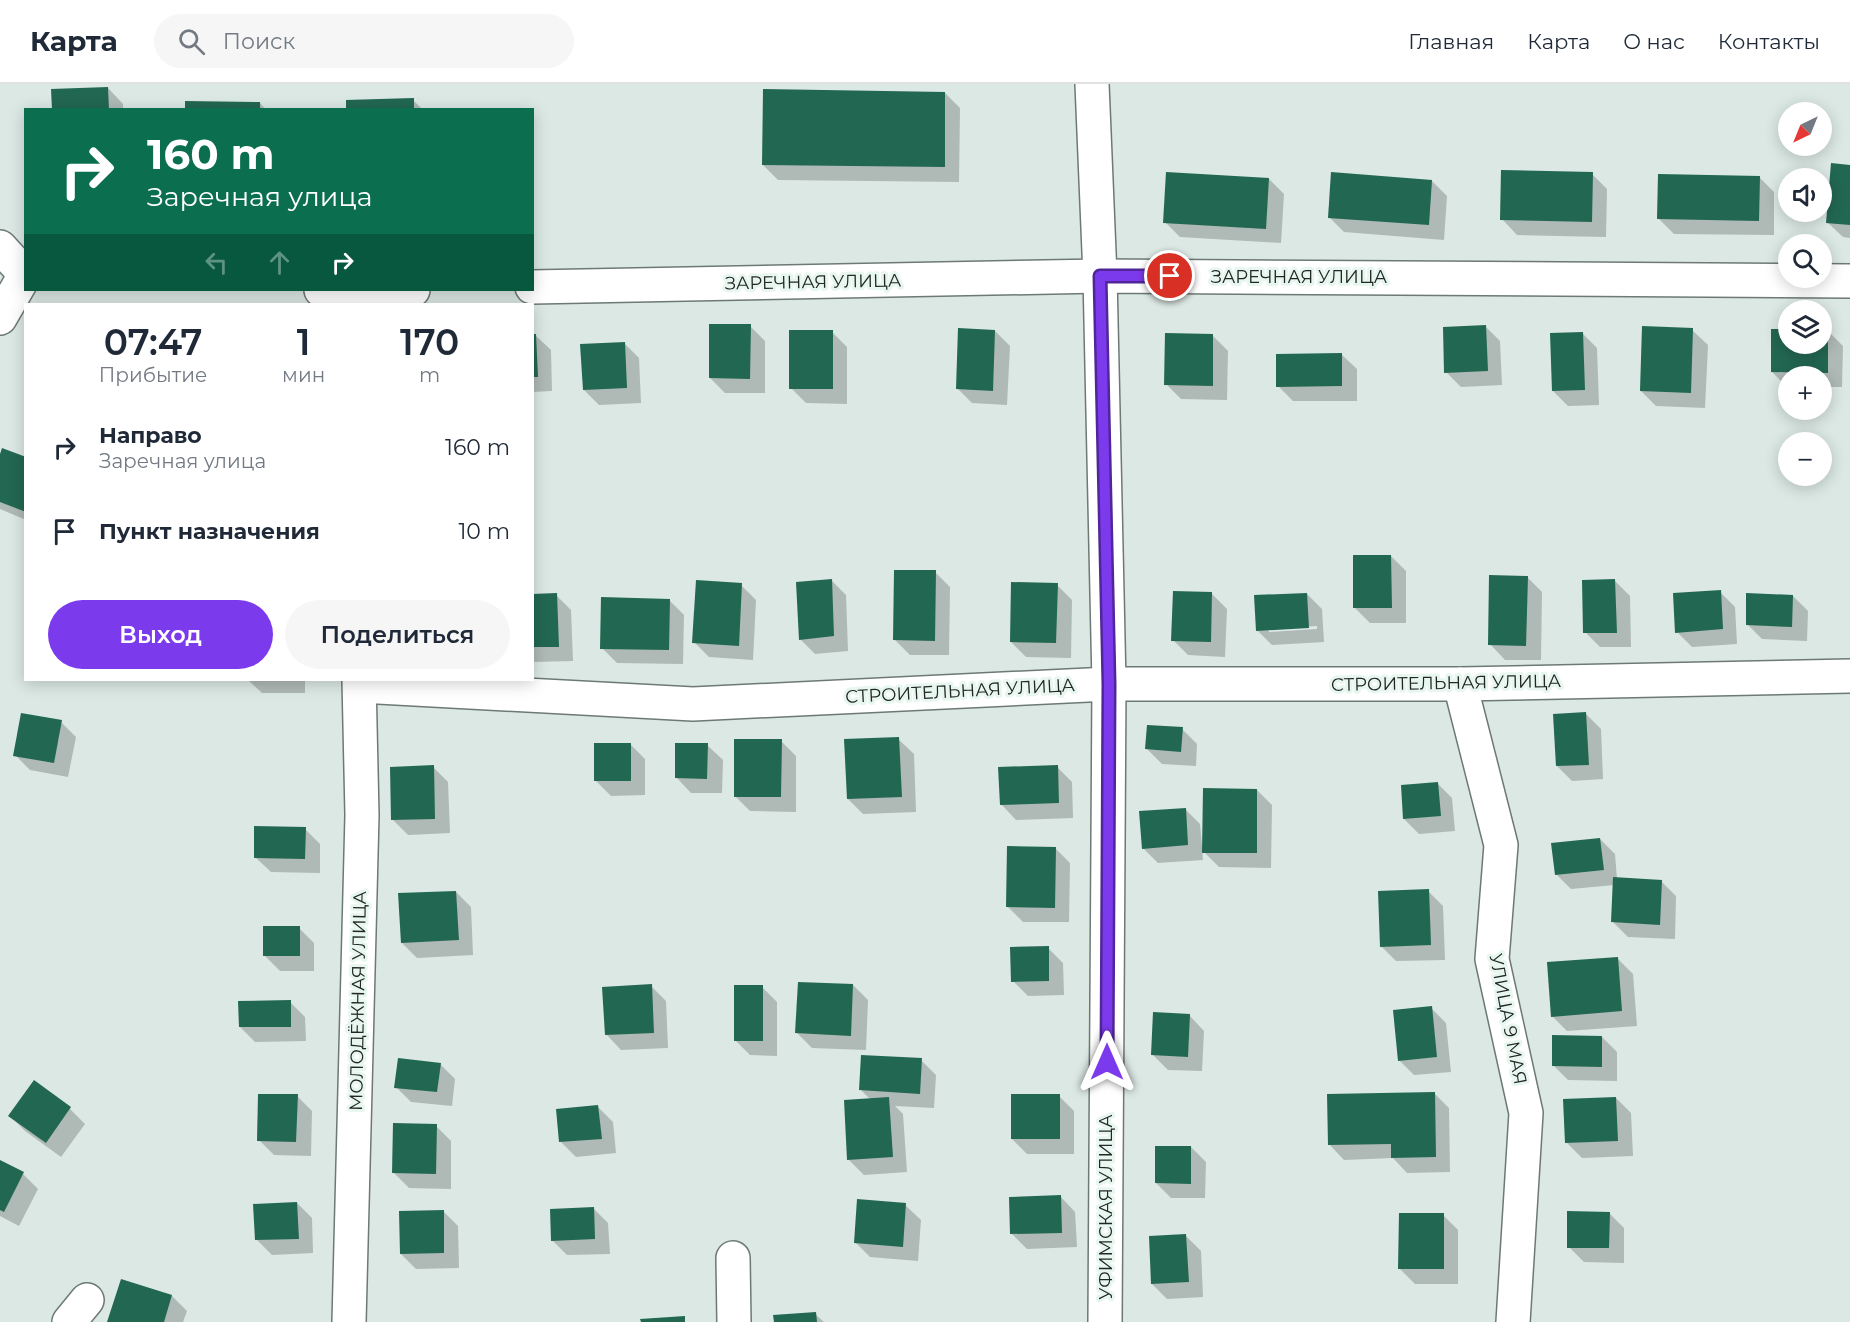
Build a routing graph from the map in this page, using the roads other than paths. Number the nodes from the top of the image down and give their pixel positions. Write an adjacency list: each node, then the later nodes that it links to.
1 (1092, 84): 5 (street, УФИМСКАЯ УЛИЦА)
2 (0, 247): 3 (street)
3 (24, 272)
4 (24, 275): 10 (street)
5 (1100, 276): 6 (street, ЗАРЕЧНАЯ УЛИЦА); 7 (street, ЗАРЕЧНАЯ УЛИЦА); 13 (street, УФИМСКАЯ УЛИЦА)
6 (1850, 281)
7 (534, 287)
8 (398, 291): 9 (street)
9 (337, 295)
10 (0, 318)
11 (1850, 676): 14 (street, СТРОИТЕЛЬНАЯ УЛИЦА)
12 (359, 683): 13 (street, СТРОИТЕЛЬНАЯ УЛИЦА); 16 (street, МОЛОДЁЖНАЯ УЛИЦА)
13 (1109, 684): 14 (street, СТРОИТЕЛЬНАЯ УЛИЦА); 18 (street, УФИМСКАЯ УЛИЦА)
14 (1460, 684): 19 (street, УЛИЦА 9 МАЯ)
15 (733, 1258): 17 (street)
16 (349, 1322)
17 (734, 1322)
18 (1106, 1322)
19 (1513, 1322)

